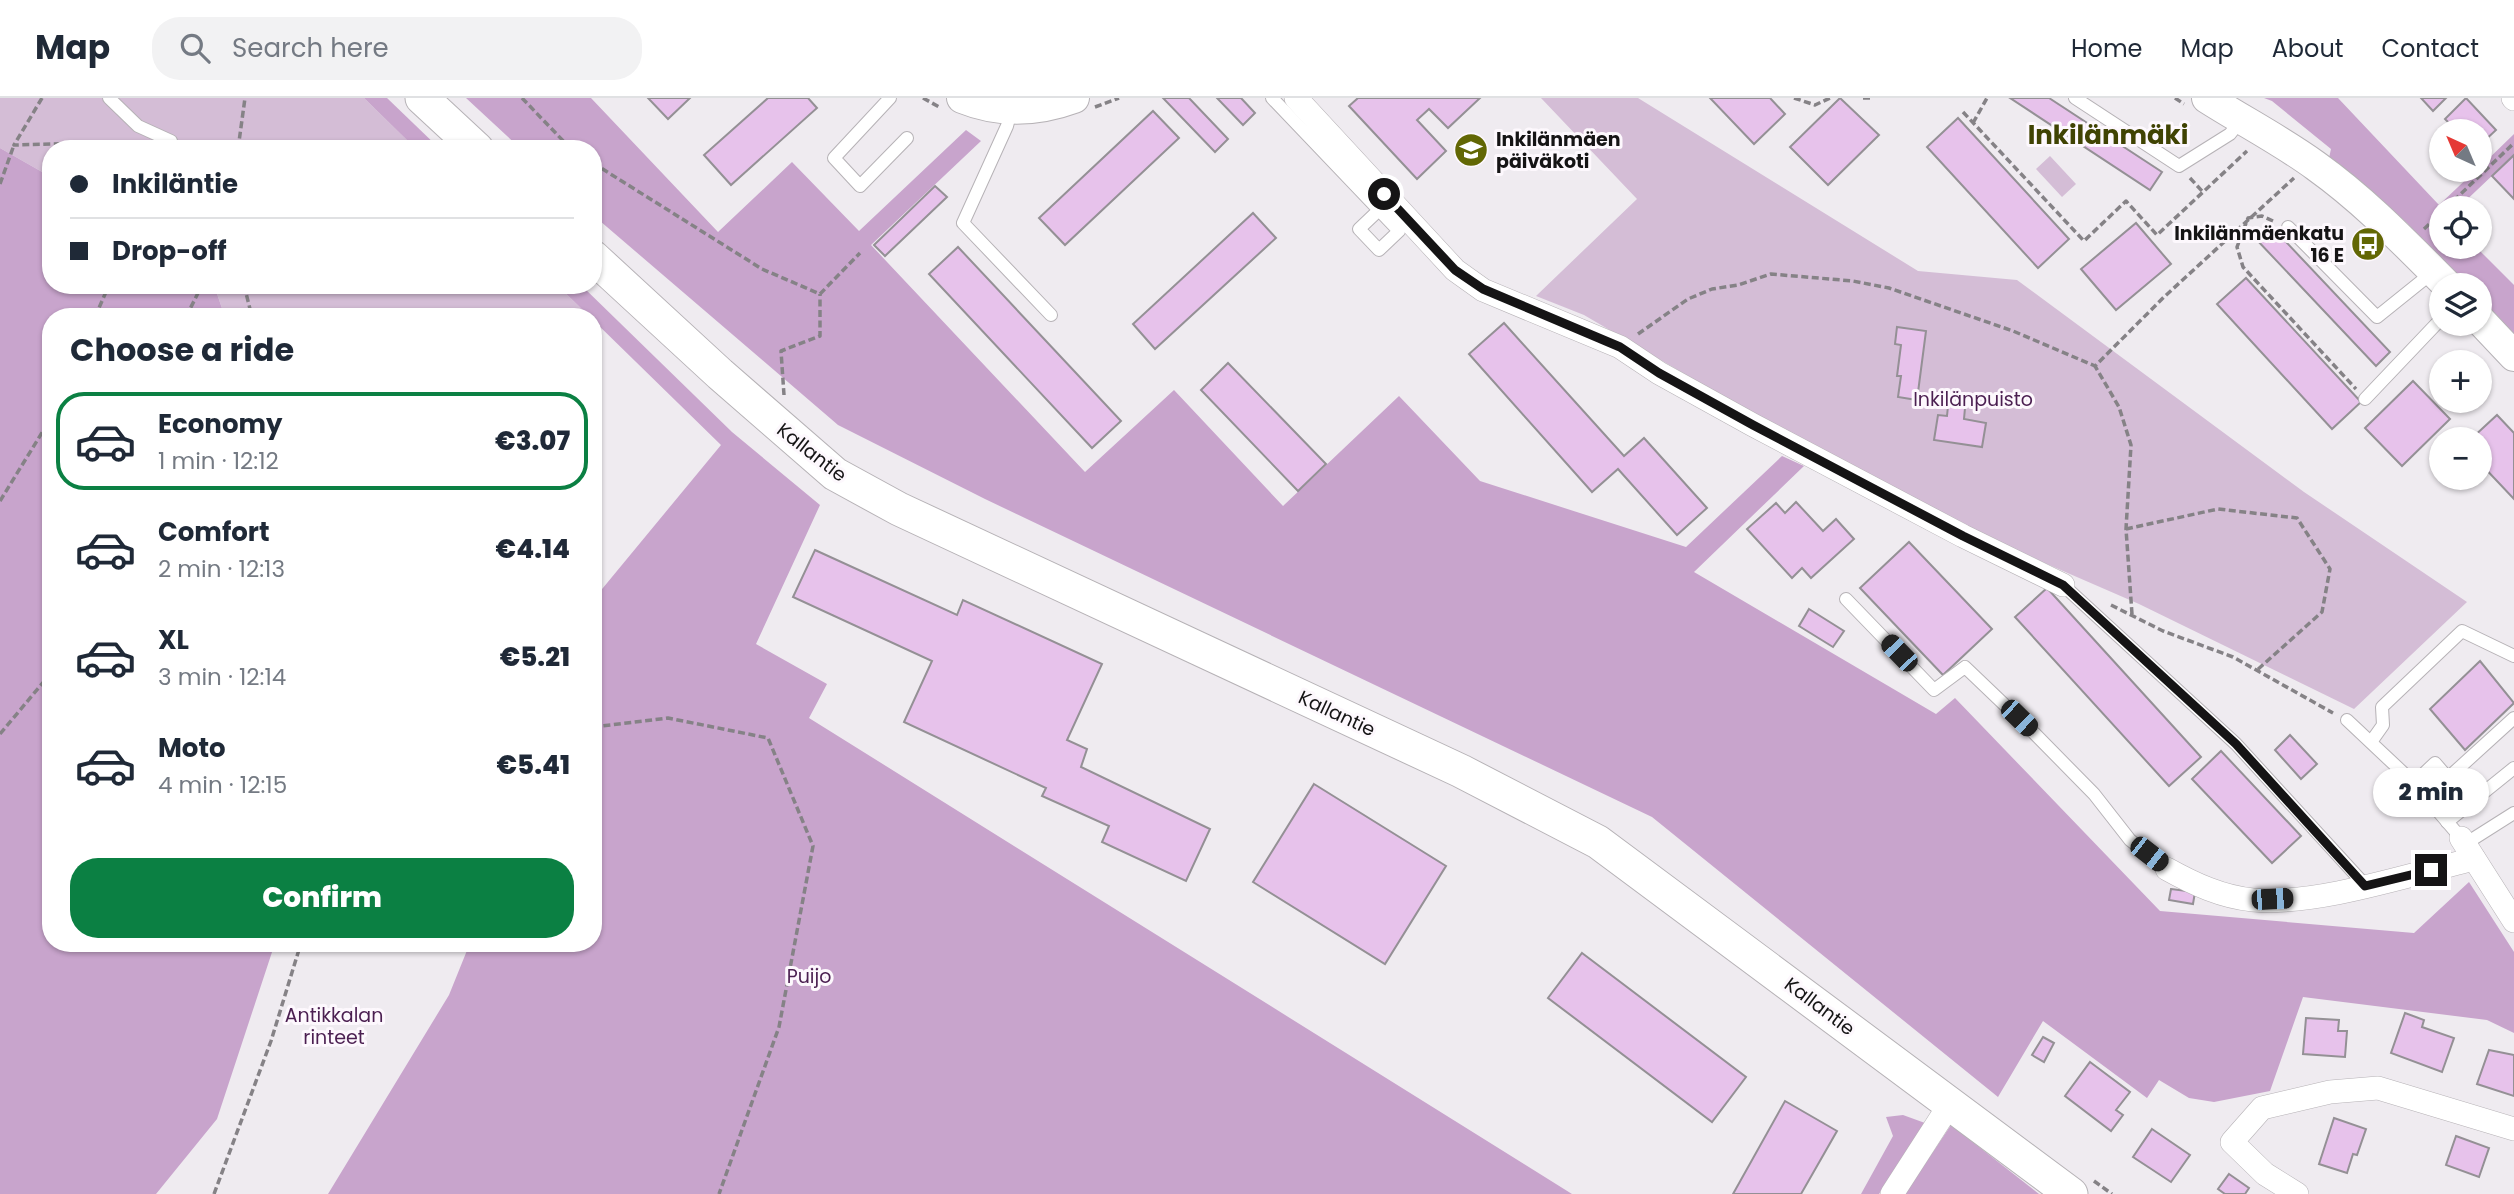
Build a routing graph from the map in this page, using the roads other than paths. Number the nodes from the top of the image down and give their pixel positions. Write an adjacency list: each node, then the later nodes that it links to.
1 (108, 98): 13 (lane)
2 (422, 98): 14 (main road)
3 (890, 98): 12 (lane)
4 (962, 98): 10 (street)
5 (1074, 98): 10 (street)
6 (1272, 98): 15 (lane)
7 (1296, 98): 25 (street)
8 (2075, 98): 11 (lane)
9 (2197, 102): 11 (street)
10 (1011, 111): 20 (lane)
11 (2241, 133): 18 (street)
12 (907, 138)
13 (169, 140)
14 (467, 140)
15 (1379, 210)
16 (2288, 227): 19 (lane)
17 (602, 265): 38 (main road, Kallantie)
18 (2435, 273)
19 (2429, 285)
20 (1051, 315)
21 (2429, 332): 24 (lane)
22 (2492, 333): 23 (street)
23 (2514, 356)
24 (2365, 399)
25 (2063, 585): 36 (lane)
26 (1846, 599): 35 (lane)
27 (2514, 656): 30 (lane)
28 (2514, 718): 32 (lane)
29 (2347, 720): 30 (lane)
30 (2371, 742): 32 (lane)
31 (2514, 768): 34 (lane)
32 (2414, 783): 34 (lane)
33 (2514, 813): 34 (lane)
34 (2462, 841): 36 (street); 37 (street)
35 (2167, 869): 36 (street)
36 (2365, 886)
37 (2514, 921)
38 (1950, 1104): 40 (street); 41 (main road, Kallantie)
39 (2514, 1129): 42 (street)
40 (1892, 1194)
41 (2071, 1194)
42 (2297, 1194)

